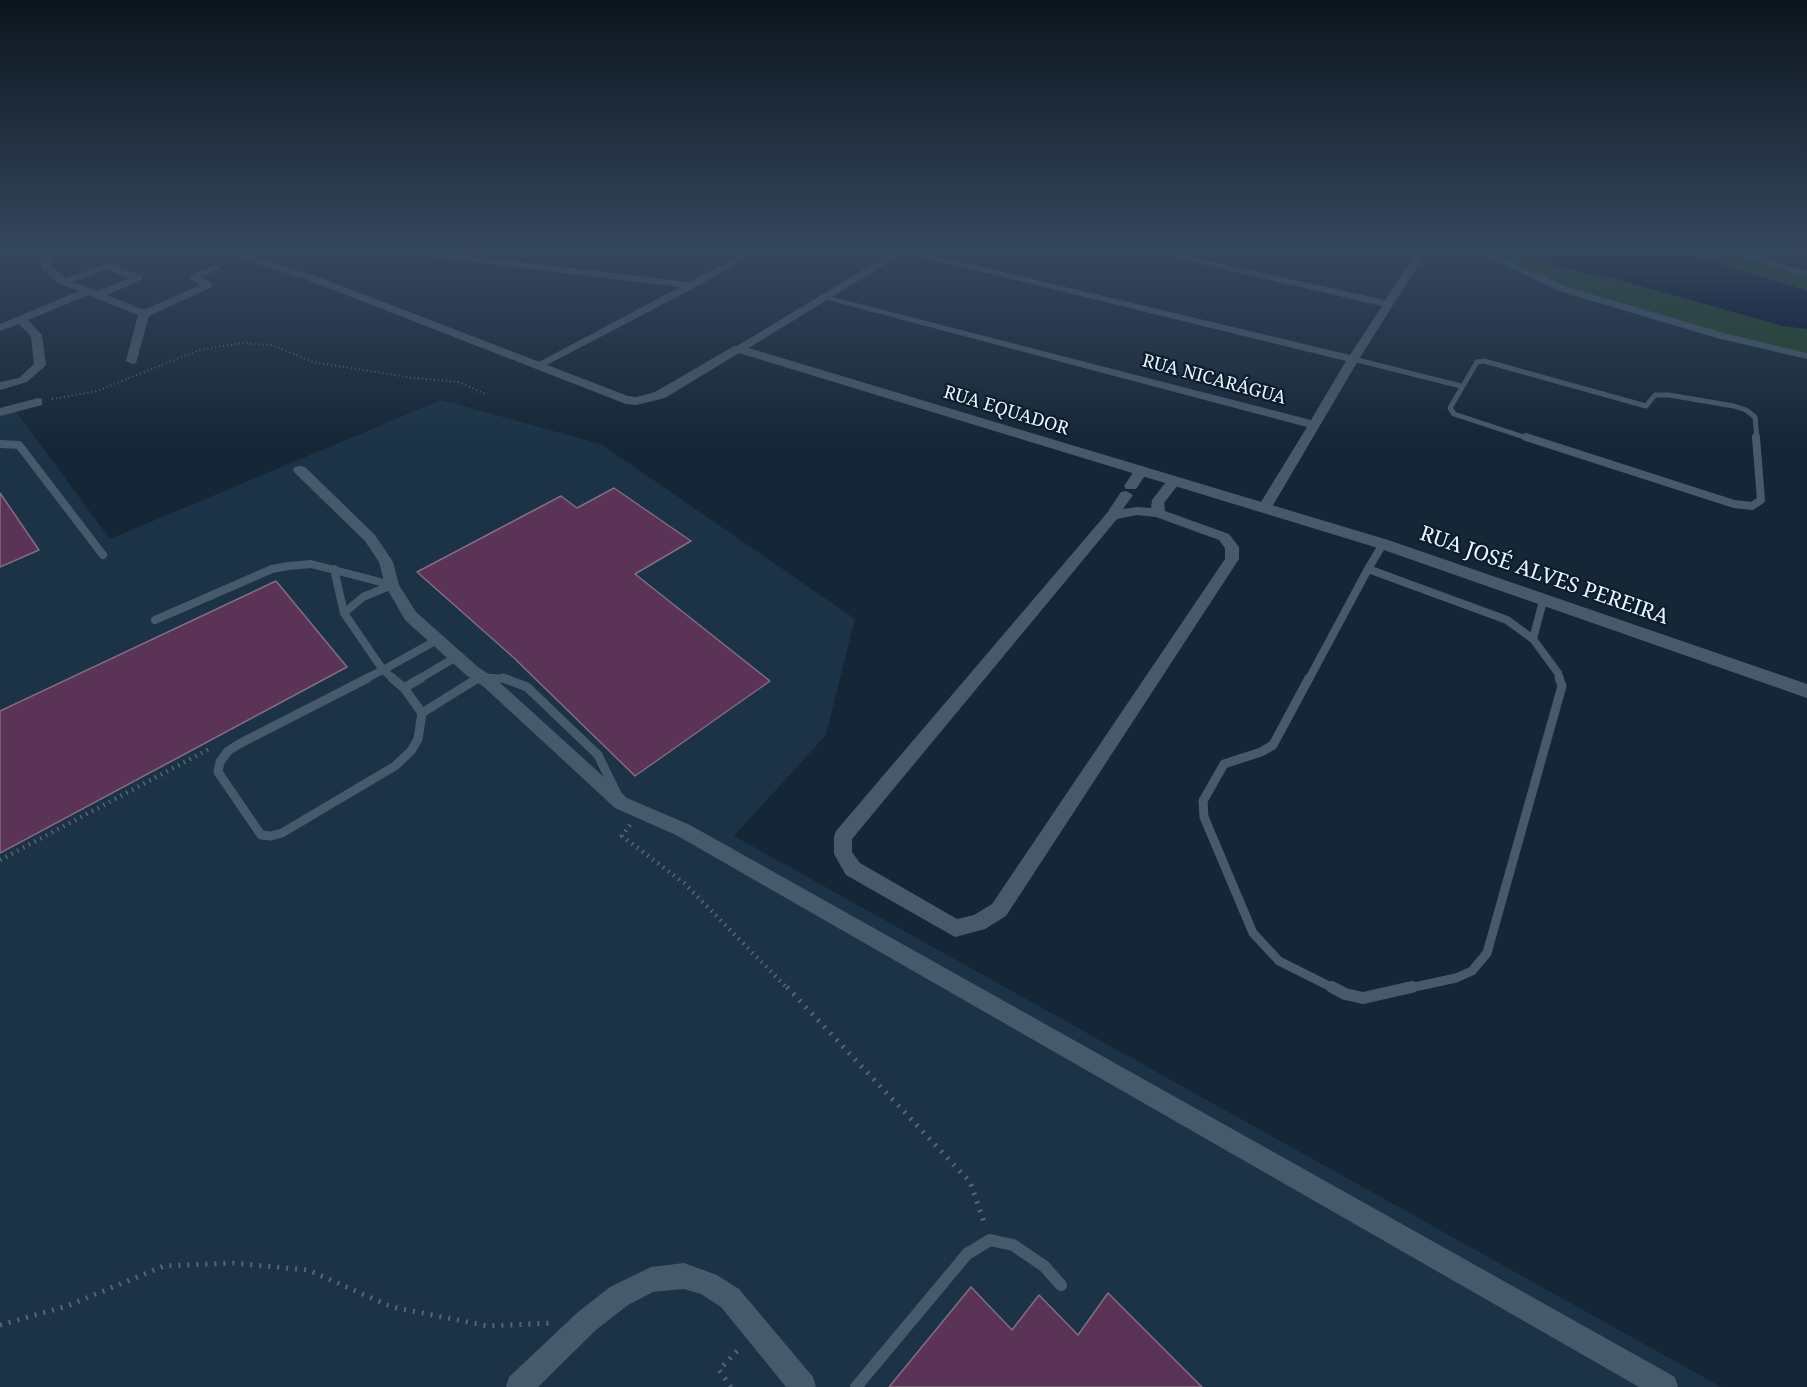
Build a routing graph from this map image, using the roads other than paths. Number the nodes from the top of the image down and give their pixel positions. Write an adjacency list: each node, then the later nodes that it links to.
1 (31, 316): 10 (street)
2 (144, 316): 15 (street)
3 (411, 316): 16 (main road)
4 (634, 316): 16 (street)
5 (795, 316): 12 (main road)
6 (893, 316): 21 (street, RUA NICARÁGUA)
7 (1172, 316): 14 (street)
8 (1381, 316): 14 (street)
9 (1654, 316): 13 (street)
10 (21, 320): 11 (street); 17 (street)
11 (0, 328)
12 (738, 349): 16 (main road); 24 (main road, RUA EQUADOR)
13 (1807, 356)
14 (1353, 359): 18 (lane); 21 (street)
15 (132, 361)
16 (540, 365)
17 (0, 386)
18 (1461, 386): 18 (lane)
19 (39, 402): 20 (street)
20 (0, 412)
21 (1315, 425): 26 (street)
22 (0, 444): 30 (lane)
23 (300, 470): 33 (street)
24 (1142, 470): 25 (main road, RUA EQUADOR); 28 (street)
25 (1174, 481): 26 (main road, RUA EQUADOR); 27 (street)
26 (1264, 507): 29 (main road, RUA JOSÉ ALVES PEREIRA)
27 (1158, 513): 28 (street); 28 (street)
28 (1112, 516)
29 (1383, 544): 32 (lane); 34 (main road, RUA JOSÉ ALVES PEREIRA)
30 (103, 555)
31 (334, 569): 33 (lane); 35 (lane); 36 (lane)
32 (1368, 569): 37 (lane); 37 (lane)
33 (392, 585): 35 (lane); 38 (street)
34 (1544, 601): 37 (lane); 43 (main road, RUA JOSÉ ALVES PEREIRA)
35 (344, 613): 40 (lane)
36 (155, 620)
37 (1533, 639)
38 (437, 640): 39 (street); 40 (lane)
39 (456, 657): 41 (street); 42 (lane)
40 (383, 670): 42 (lane); 44 (lane)
41 (479, 677): 44 (lane); 49 (street)
42 (404, 688): 44 (lane)
43 (1807, 691)
44 (422, 713)
45 (1061, 1285): 48 (lane)
46 (519, 1387): 47 (street)
47 (803, 1387)
48 (856, 1387)
49 (1665, 1387)

